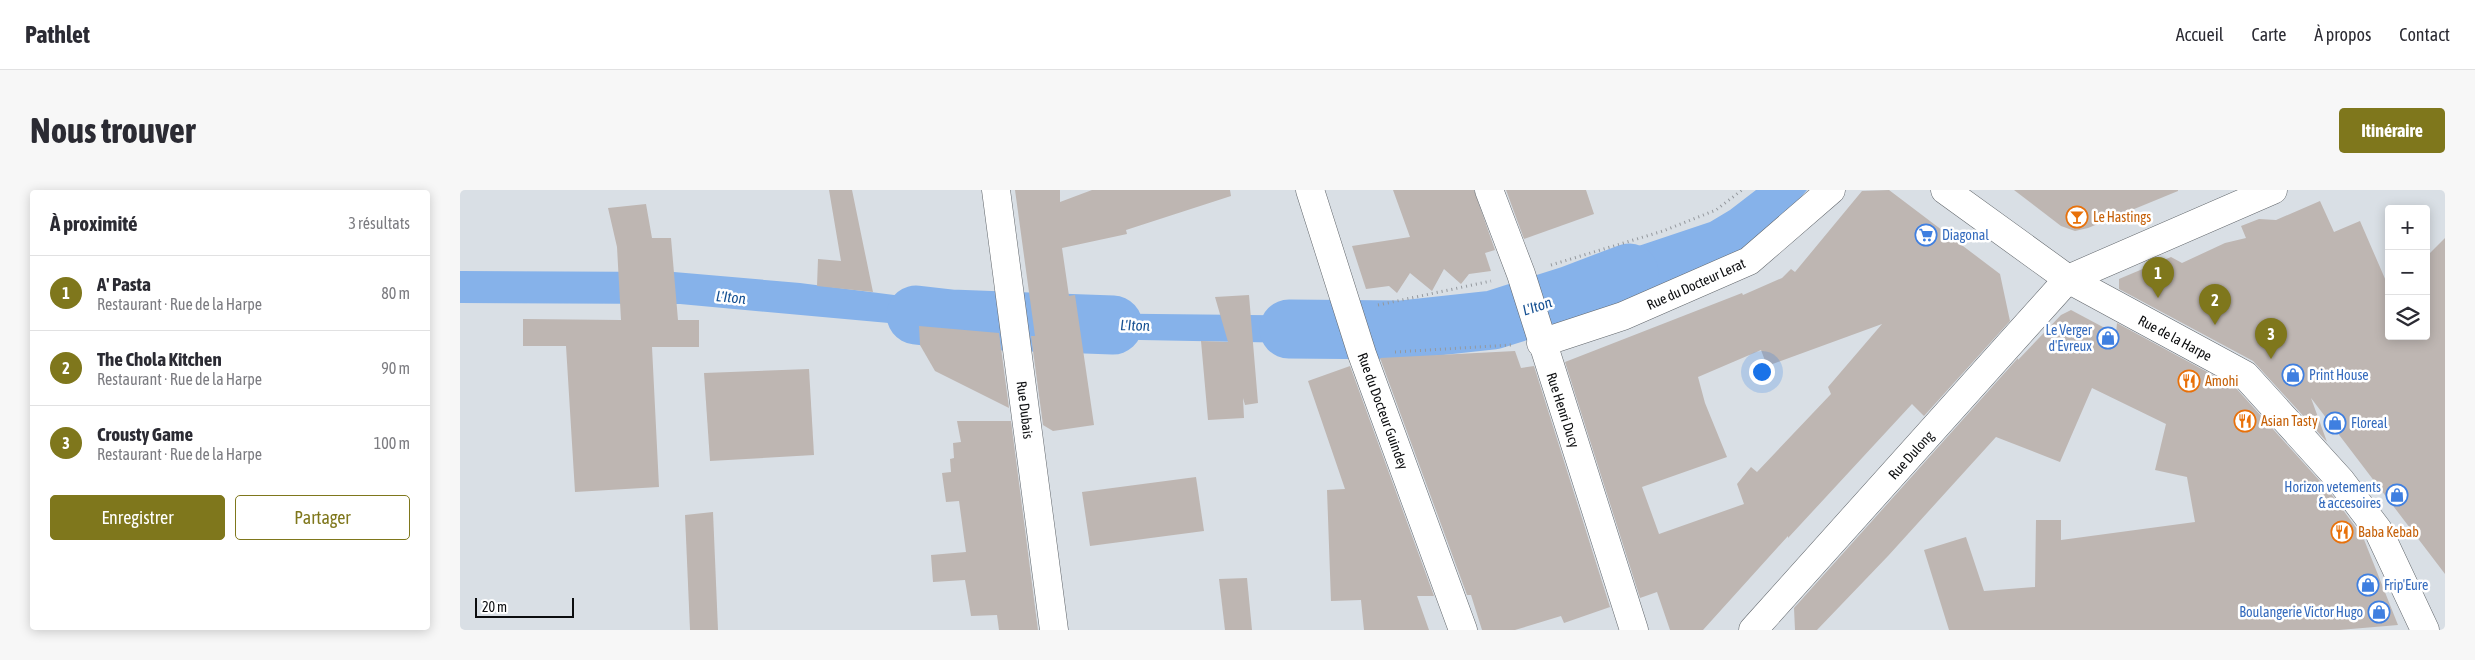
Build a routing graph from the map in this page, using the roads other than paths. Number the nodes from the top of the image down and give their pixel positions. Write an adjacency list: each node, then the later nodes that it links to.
1 (996, 190): 9 (street, Rue Dubais)
2 (1310, 190): 10 (street, Rue du Docteur Guindey)
3 (1490, 190): 8 (street, Rue Henri Ducy)
4 (1830, 190): 8 (street, Rue du Docteur Lerat)
5 (1946, 190): 7 (street, Rue de la Harpe)
6 (2273, 190): 7 (street)
7 (2068, 279): 12 (street, Rue Dulong); 13 (street, Rue de la Harpe)
8 (1541, 343): 11 (street, Rue Henri Ducy)
9 (1054, 630)
10 (1463, 630)
11 (1634, 630)
12 (1753, 630)
13 (2425, 630)

